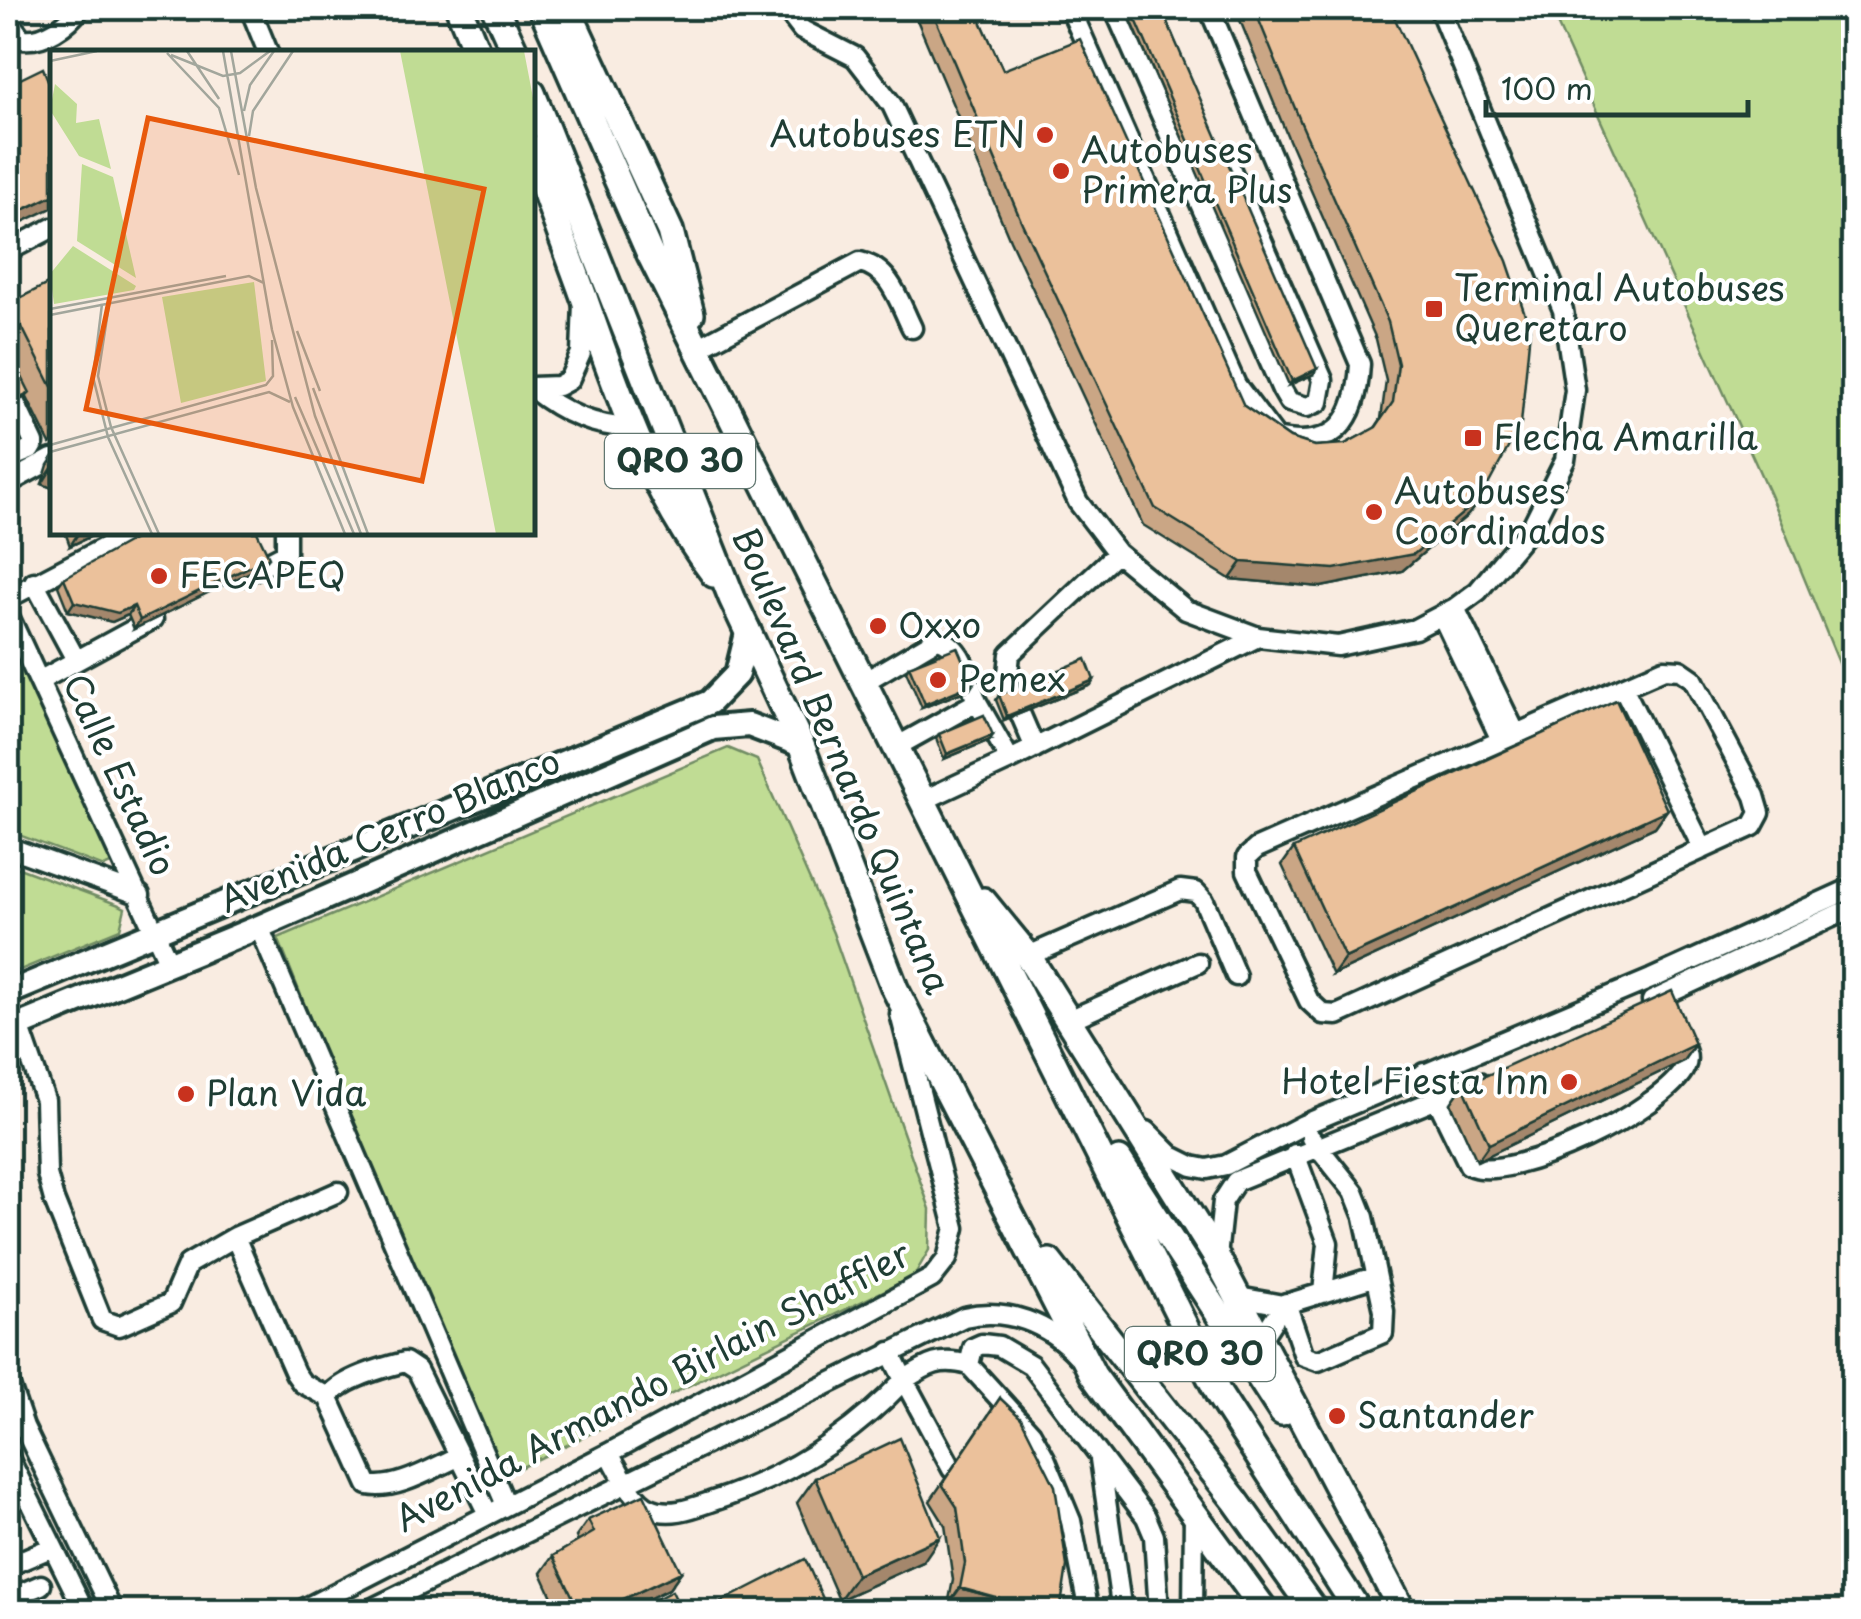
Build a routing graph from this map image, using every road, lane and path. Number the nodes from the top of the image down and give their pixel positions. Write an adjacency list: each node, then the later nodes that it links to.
1 (80, 8): 13 (street)
2 (459, 8): 15 (highway)
3 (482, 8): 16 (highway)
4 (495, 8): 17 (highway)
5 (542, 8): 27 (highway, Boulevard Bernardo Quintana / QRO 30)
6 (566, 8): 27 (highway)
7 (785, 8): 39 (street)
8 (1070, 8): 28 (street)
9 (1114, 8): 19 (street)
10 (1209, 8): 28 (street)
11 (1438, 8): 44 (street)
12 (254, 10): 14 (street)
13 (8, 20)
14 (267, 50)
15 (476, 50)
16 (499, 50)
17 (514, 50)
18 (535, 101): 43 (highway, Boulevard Bernardo Quintana / QRO 30)
19 (1214, 132)
20 (535, 160): 22 (highway)
21 (535, 182): 22 (highway)
22 (548, 203): 25 (highway)
23 (50, 229): 24 (street)
24 (8, 251)
25 (584, 297): 30 (street); 33 (highway)
26 (912, 328): 27 (street)
27 (698, 348): 51 (highway, Boulevard Bernardo Quintana / QRO 30)
28 (1236, 385): 32 (street)
29 (8, 388): 34 (street)
30 (535, 388)
31 (535, 391): 33 (street)
32 (1236, 406)
33 (631, 428): 43 (highway)
34 (8, 459)
35 (50, 460): 36 (street)
36 (8, 483)
37 (128, 535): 40 (street)
38 (286, 535): 41 (street)
39 (1117, 552): 48 (street); 57 (street)
40 (34, 582): 42 (street); 49 (street)
41 (230, 582)
42 (8, 598)
43 (732, 598): 47 (highway, Boulevard Bernardo Quintana / QRO 30)
44 (1448, 612): 48 (street); 54 (street)
45 (166, 613): 49 (street)
46 (8, 614): 50 (street, Calle Estadio)
47 (748, 629): 55 (highway, Boulevard Bernardo Quintana / QRO 30); 67 (main road, Avenida Cerro Blanco)
48 (1258, 637): 57 (street)
49 (76, 658): 50 (street)
50 (39, 681): 64 (street, Calle Estadio)
51 (864, 682): 53 (street); 56 (highway, Boulevard Bernardo Quintana / QRO 30)
52 (1622, 687): 54 (street); 61 (street); 61 (street)
53 (977, 702): 56 (street); 58 (street)
54 (1509, 737): 61 (street)
55 (801, 746): 66 (main road, Avenida Cerro Blanco); 73 (highway, Boulevard Bernardo Quintana / QRO 30)
56 (896, 746): 59 (highway, Boulevard Bernardo Quintana / QRO 30)
57 (1035, 748): 58 (street)
58 (1010, 760): 59 (street)
59 (924, 800): 62 (highway, Boulevard Bernardo Quintana / QRO 30)
60 (8, 847): 64 (street)
61 (1703, 849)
62 (955, 866): 68 (highway); 81 (highway, Boulevard Bernardo Quintana / QRO 30)
63 (1854, 887): 72 (street)
64 (140, 895): 67 (street, Calle Estadio)
65 (1854, 920): 75 (street)
66 (258, 927): 70 (main road, Avenida Cerro Blanco); 108 (street)
67 (156, 930): 70 (street, Calle Estadio); 74 (main road, Avenida Cerro Blanco)
68 (1028, 956): 71 (street); 77 (highway)
69 (1198, 963): 77 (street)
70 (169, 964): 78 (main road, Avenida Cerro Blanco)
71 (1236, 976)
72 (1651, 979): 75 (street); 79 (street)
73 (894, 989): 88 (highway, Boulevard Bernardo Quintana / QRO 30); 102 (street, Avenida Armando Birlain Shaffler)
74 (8, 993)
75 (1668, 1012): 76 (street); 83 (street)
76 (1627, 1013)
77 (1069, 1020): 82 (highway)
78 (14, 1028): 89 (street)
79 (1424, 1073): 83 (street); 84 (street)
80 (1490, 1076): 83 (street)
81 (1062, 1084): 125 (highway, Boulevard Bernardo Quintana / QRO 30); 126 (highway, Boulevard Bernardo Quintana / QRO 30)
82 (1114, 1094): 84 (street); 90 (highway)
83 (1439, 1100): 85 (street)
84 (1303, 1125): 85 (street)
85 (1316, 1147): 86 (street); 91 (street)
86 (1295, 1154): 90 (street); 92 (street)
87 (338, 1192): 89 (street)
88 (1018, 1222): 98 (highway, Boulevard Bernardo Quintana / QRO 30); 124 (highway, Boulevard Bernardo Quintana / QRO 30)
89 (235, 1237): 101 (street)
90 (1217, 1258): 93 (highway)
91 (1374, 1277): 92 (street); 94 (street)
92 (1324, 1293): 94 (street)
93 (1238, 1297): 94 (street); 95 (highway)
94 (1284, 1304): 95 (street)
95 (1261, 1339): 126 (highway)
96 (890, 1352): 98 (street, Avenida Armando Birlain Shaffler); 100 (street); 107 (street, Avenida Armando Birlain Shaffler)
97 (970, 1365): 100 (street); 105 (street); 119 (street)
98 (1093, 1375): 109 (highway, Boulevard Bernardo Quintana / QRO 30)
99 (8, 1380): 116 (street)
100 (904, 1380): 106 (street); 107 (street)
101 (328, 1397): 104 (street); 104 (street)
102 (609, 1453): 107 (street); 108 (street, Avenida Armando Birlain Shaffler)
103 (8, 1456): 111 (street)
104 (458, 1456): 110 (street)
105 (1100, 1458): 120 (street); 121 (street)
106 (952, 1469)
107 (625, 1482): 118 (street, Avenida Armando Birlain Shaffler)
108 (506, 1504): 110 (street, Avenida Armando Birlain Shaffler)
109 (1194, 1509): 122 (street); 123 (highway, Boulevard Bernardo Quintana / QRO 30)
110 (488, 1514): 117 (street, Avenida Armando Birlain Shaffler)
111 (52, 1547): 112 (street); 115 (street)
112 (8, 1566)
113 (41, 1585): 114 (street)
114 (8, 1599)
115 (85, 1611)
116 (113, 1612)
117 (298, 1612)
118 (365, 1612)
119 (1089, 1612)
120 (1122, 1612)
121 (1158, 1612)
122 (1193, 1612)
123 (1266, 1612)
124 (1315, 1612)
125 (1359, 1612)
126 (1402, 1612)

